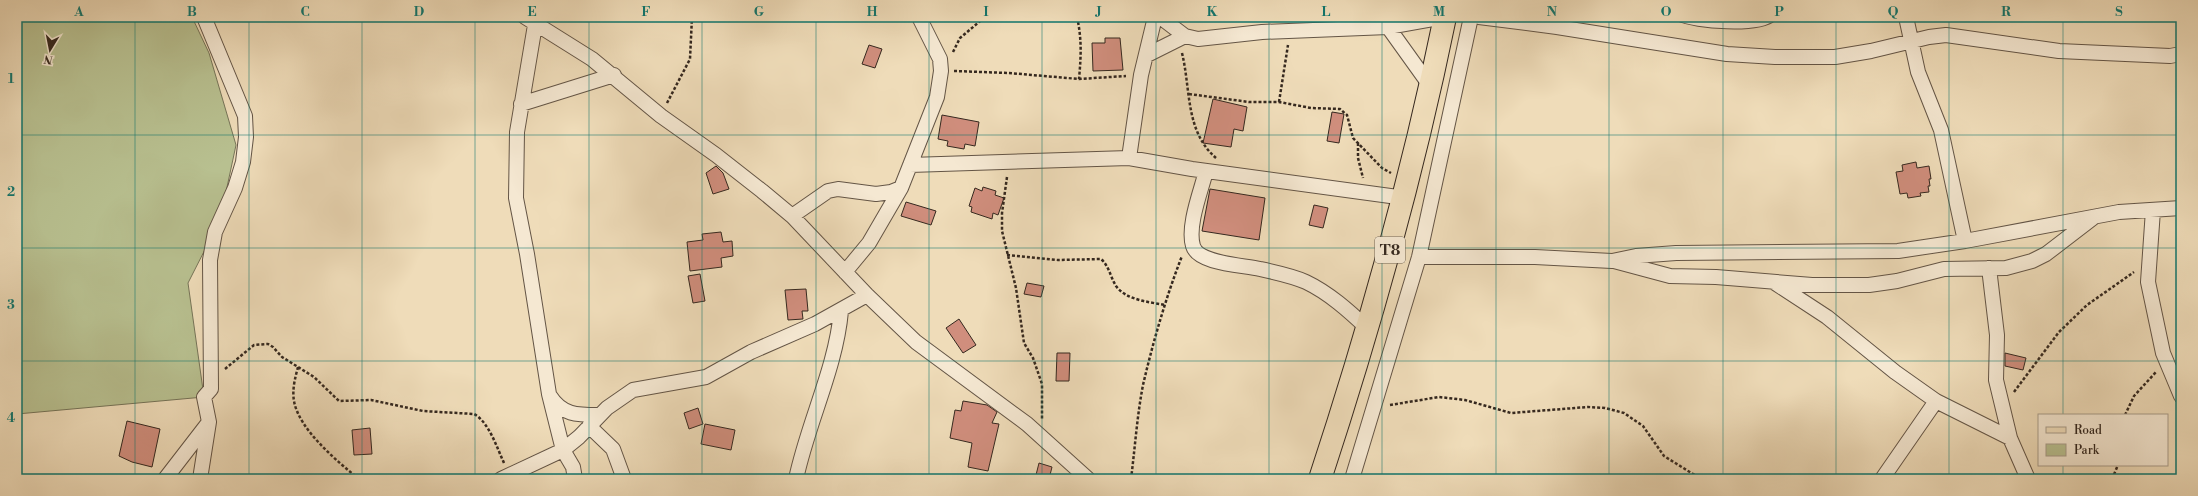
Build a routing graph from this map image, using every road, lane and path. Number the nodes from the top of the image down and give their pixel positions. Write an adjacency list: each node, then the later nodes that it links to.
1 (204, 17): 58 (street)
2 (692, 17): 29 (path)
3 (919, 17): 21 (street)
4 (985, 17): 21 (path)
5 (1077, 17): 24 (path)
6 (1155, 17): 20 (street)
7 (1160, 17): 17 (street)
8 (1470, 17): 46 (street)
9 (1480, 17): 18 (street)
10 (1678, 17): 11 (lane)
11 (1774, 17)
12 (1906, 17): 18 (street)
13 (1435, 18): 15 (street); 25 (main road, T8)
14 (530, 21): 22 (street); 28 (street)
15 (1388, 27): 16 (street); 25 (street)
16 (1290, 30): 17 (street); 27 (path)
17 (1182, 37): 20 (street); 26 (path)
18 (1910, 41): 19 (street); 44 (street)
19 (2181, 54)
20 (1147, 55): 23 (street)
21 (943, 71): 24 (path); 34 (street)
22 (614, 75): 28 (street); 29 (street)
23 (1141, 75): 24 (path); 31 (street)
24 (1079, 78)
25 (1431, 87): 37 (main road, T8)
26 (1189, 94): 27 (path); 32 (path)
27 (1279, 102): 30 (path)
28 (521, 104): 59 (street)
29 (661, 116): 41 (street)
30 (1358, 143): 37 (path); 38 (path)
31 (1129, 158): 33 (street); 35 (street)
32 (1220, 160)
33 (1010, 162): 34 (street); 45 (path)
34 (910, 165): 36 (street)
35 (1206, 171): 38 (street); 43 (street)
36 (901, 188): 41 (street); 50 (street)
37 (1406, 191): 38 (street); 55 (main road, T8)
38 (1366, 192)
39 (2181, 208): 40 (street)
40 (2154, 210): 42 (street); 48 (street)
41 (792, 216): 50 (street)
42 (2095, 217): 44 (street); 49 (street)
43 (1191, 232): 53 (path); 55 (street)
44 (1965, 241): 47 (street)
45 (1007, 255): 53 (path); 67 (path)
46 (1419, 256): 47 (street); 63 (street)
47 (1612, 261): 51 (street)
48 (2149, 261): 56 (street); 62 (path)
49 (1989, 268): 51 (street); 62 (street)
50 (845, 272): 52 (street)
51 (1772, 282): 61 (street)
52 (867, 295): 54 (street); 67 (street)
53 (1165, 306): 79 (path)
54 (841, 311): 65 (street); 77 (street)
55 (1368, 328): 80 (main road, T8)
56 (2166, 361): 60 (street); 64 (path)
57 (298, 367): 58 (path); 71 (path); 74 (path)
58 (211, 380): 66 (street)
59 (549, 394): 65 (street); 69 (street)
60 (2181, 396)
61 (1936, 401): 68 (street); 83 (street)
62 (2002, 406): 68 (street)
63 (1373, 409): 81 (street); 82 (path)
64 (2125, 414)
65 (594, 420): 69 (street); 76 (street)
66 (209, 422): 72 (street); 73 (street)
67 (1042, 437): 78 (street)
68 (2010, 438): 84 (street)
69 (562, 450): 71 (street); 75 (street)
70 (2118, 466): 85 (path)
71 (505, 476)
72 (165, 479)
73 (200, 479)
74 (359, 479)
75 (575, 479)
76 (624, 479)
77 (796, 479)
78 (1088, 479)
79 (1131, 479)
80 (1320, 479)
81 (1352, 479)
82 (1701, 479)
83 (1882, 479)
84 (2028, 479)
85 (2112, 479)

